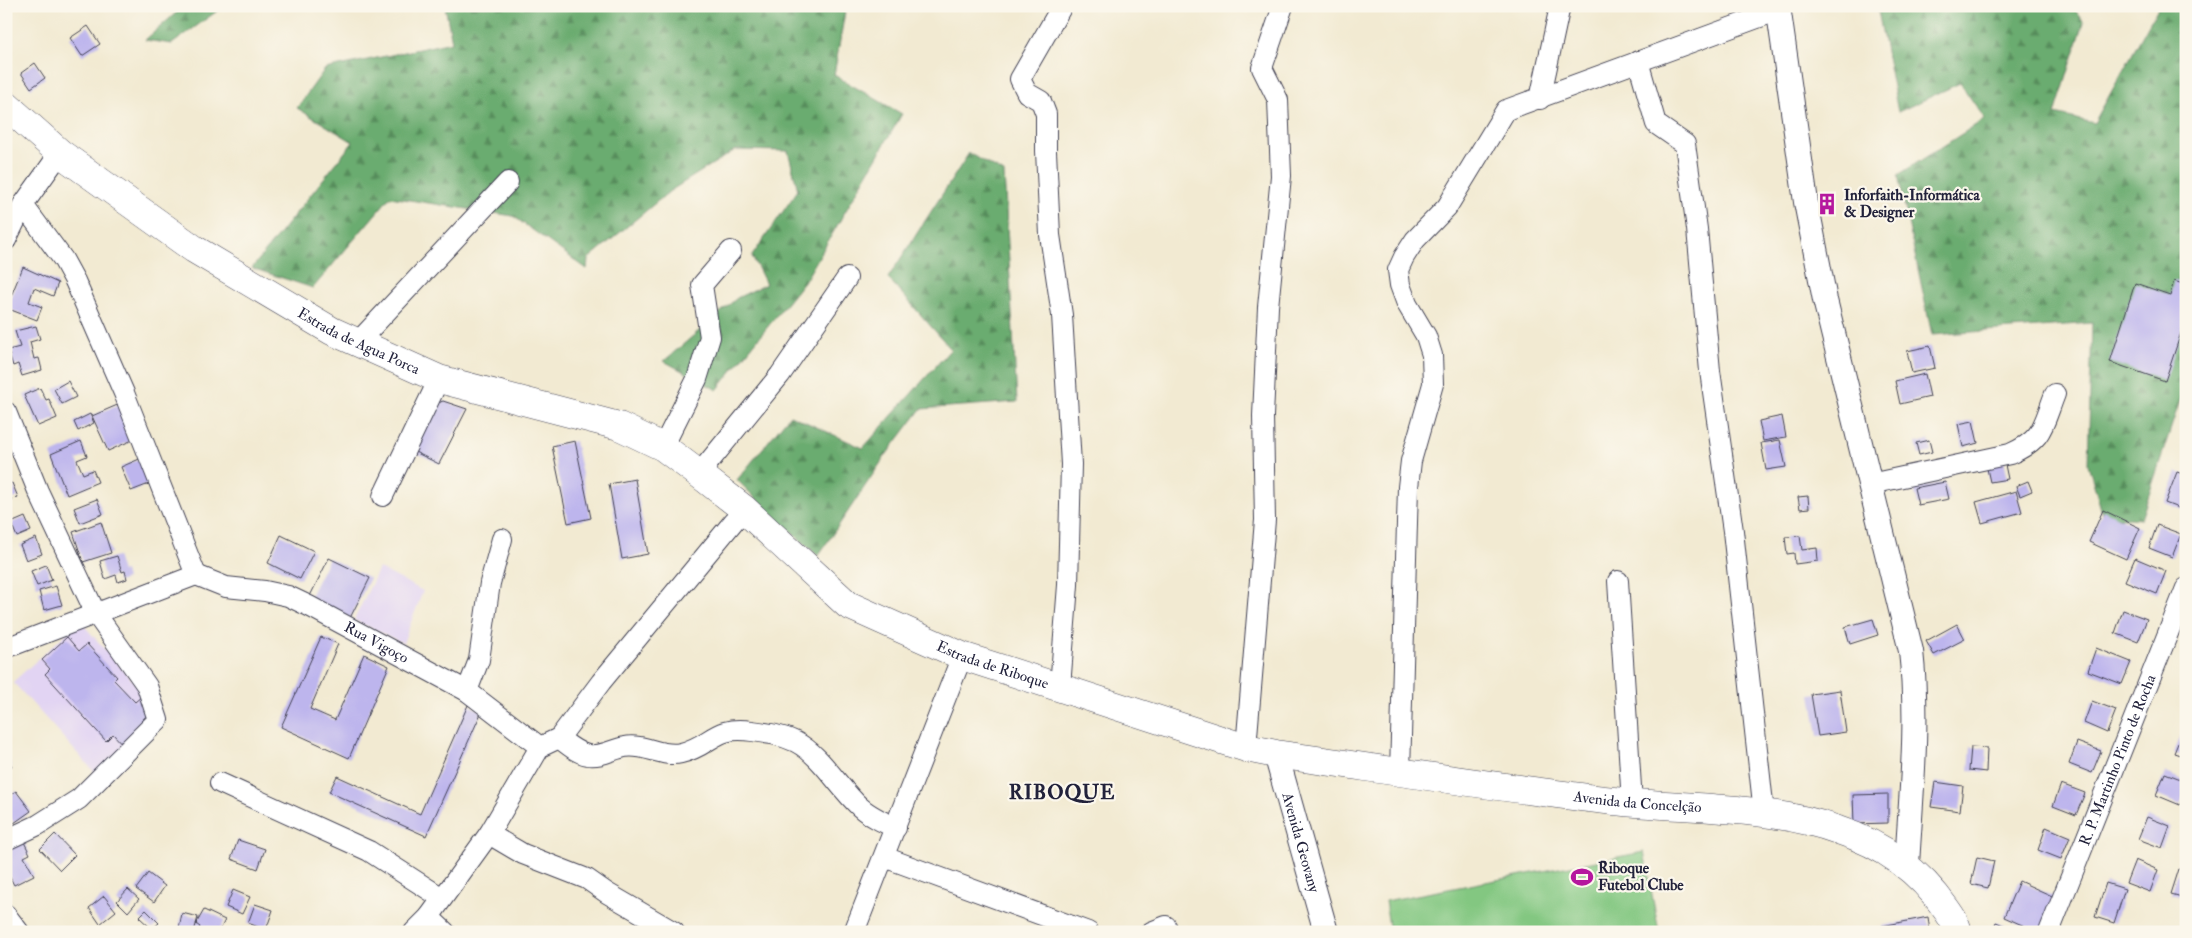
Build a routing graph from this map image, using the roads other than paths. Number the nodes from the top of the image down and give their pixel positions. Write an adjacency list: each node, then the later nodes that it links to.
1 (1062, 6): 30 (street)
2 (1283, 6): 34 (street)
3 (1560, 6): 6 (street)
4 (1779, 8): 5 (street); 20 (street)
5 (1638, 61): 6 (street); 39 (street)
6 (1540, 99): 36 (street)
7 (6, 105): 8 (main road, Estrada de Agua Porca)
8 (60, 153): 10 (street); 14 (main road, Estrada de Agua Porca)
9 (508, 182): 14 (street)
10 (23, 205): 11 (street); 24 (street)
11 (6, 240)
12 (731, 251): 18 (street)
13 (847, 278): 19 (street)
14 (357, 342): 15 (main road, Estrada de Agua Porca)
15 (439, 379): 18 (main road, Estrada de Agua Porca); 21 (street)
16 (2055, 394): 20 (street)
17 (6, 412): 27 (street)
18 (662, 447): 19 (main road, Estrada de Agua Porca)
19 (699, 474): 22 (main road, Estrada de Agua Porca)
20 (1870, 484): 44 (street)
21 (383, 496)
22 (744, 509): 29 (main road, Estrada de Riboque); 32 (street)
23 (502, 540): 31 (street)
24 (196, 575): 27 (street); 31 (street, Rua Vigoço)
25 (1618, 580): 38 (street)
26 (2186, 588): 57 (street, R. P. Martinho Pinto de Rocha)
27 (96, 614): 28 (street); 42 (street)
28 (6, 648)
29 (962, 656): 30 (main road, Estrada de Riboque); 40 (street)
30 (1060, 688): 34 (main road, Estrada de Riboque)
31 (467, 691): 33 (street, Rua Vigoço)
32 (559, 738): 33 (street); 40 (street)
33 (540, 747): 41 (street)
34 (1246, 748): 35 (main road, Estrada de Riboque)
35 (1276, 754): 36 (main road, Avenida da Concelção); 55 (street, Avenida Geovany)
36 (1400, 772): 38 (main road, Avenida da Concelção)
37 (220, 782): 45 (street)
38 (1632, 803): 39 (main road, Avenida da Concelção)
39 (1764, 813): 44 (main road, Avenida da Concelção)
40 (896, 828): 43 (street)
41 (489, 834): 45 (street); 52 (street)
42 (6, 840)
43 (884, 857): 48 (street); 53 (street)
44 (1908, 865): 56 (main road, Avenida da Concelção)
45 (442, 898): 47 (street)
46 (6, 915): 49 (street)
47 (429, 917): 50 (street); 51 (street)
48 (1055, 926): 54 (street)
49 (19, 932)
50 (414, 932)
51 (445, 932)
52 (674, 932)
53 (854, 932)
54 (1088, 932)
55 (1326, 932)
56 (1958, 932)
57 (2049, 932)

